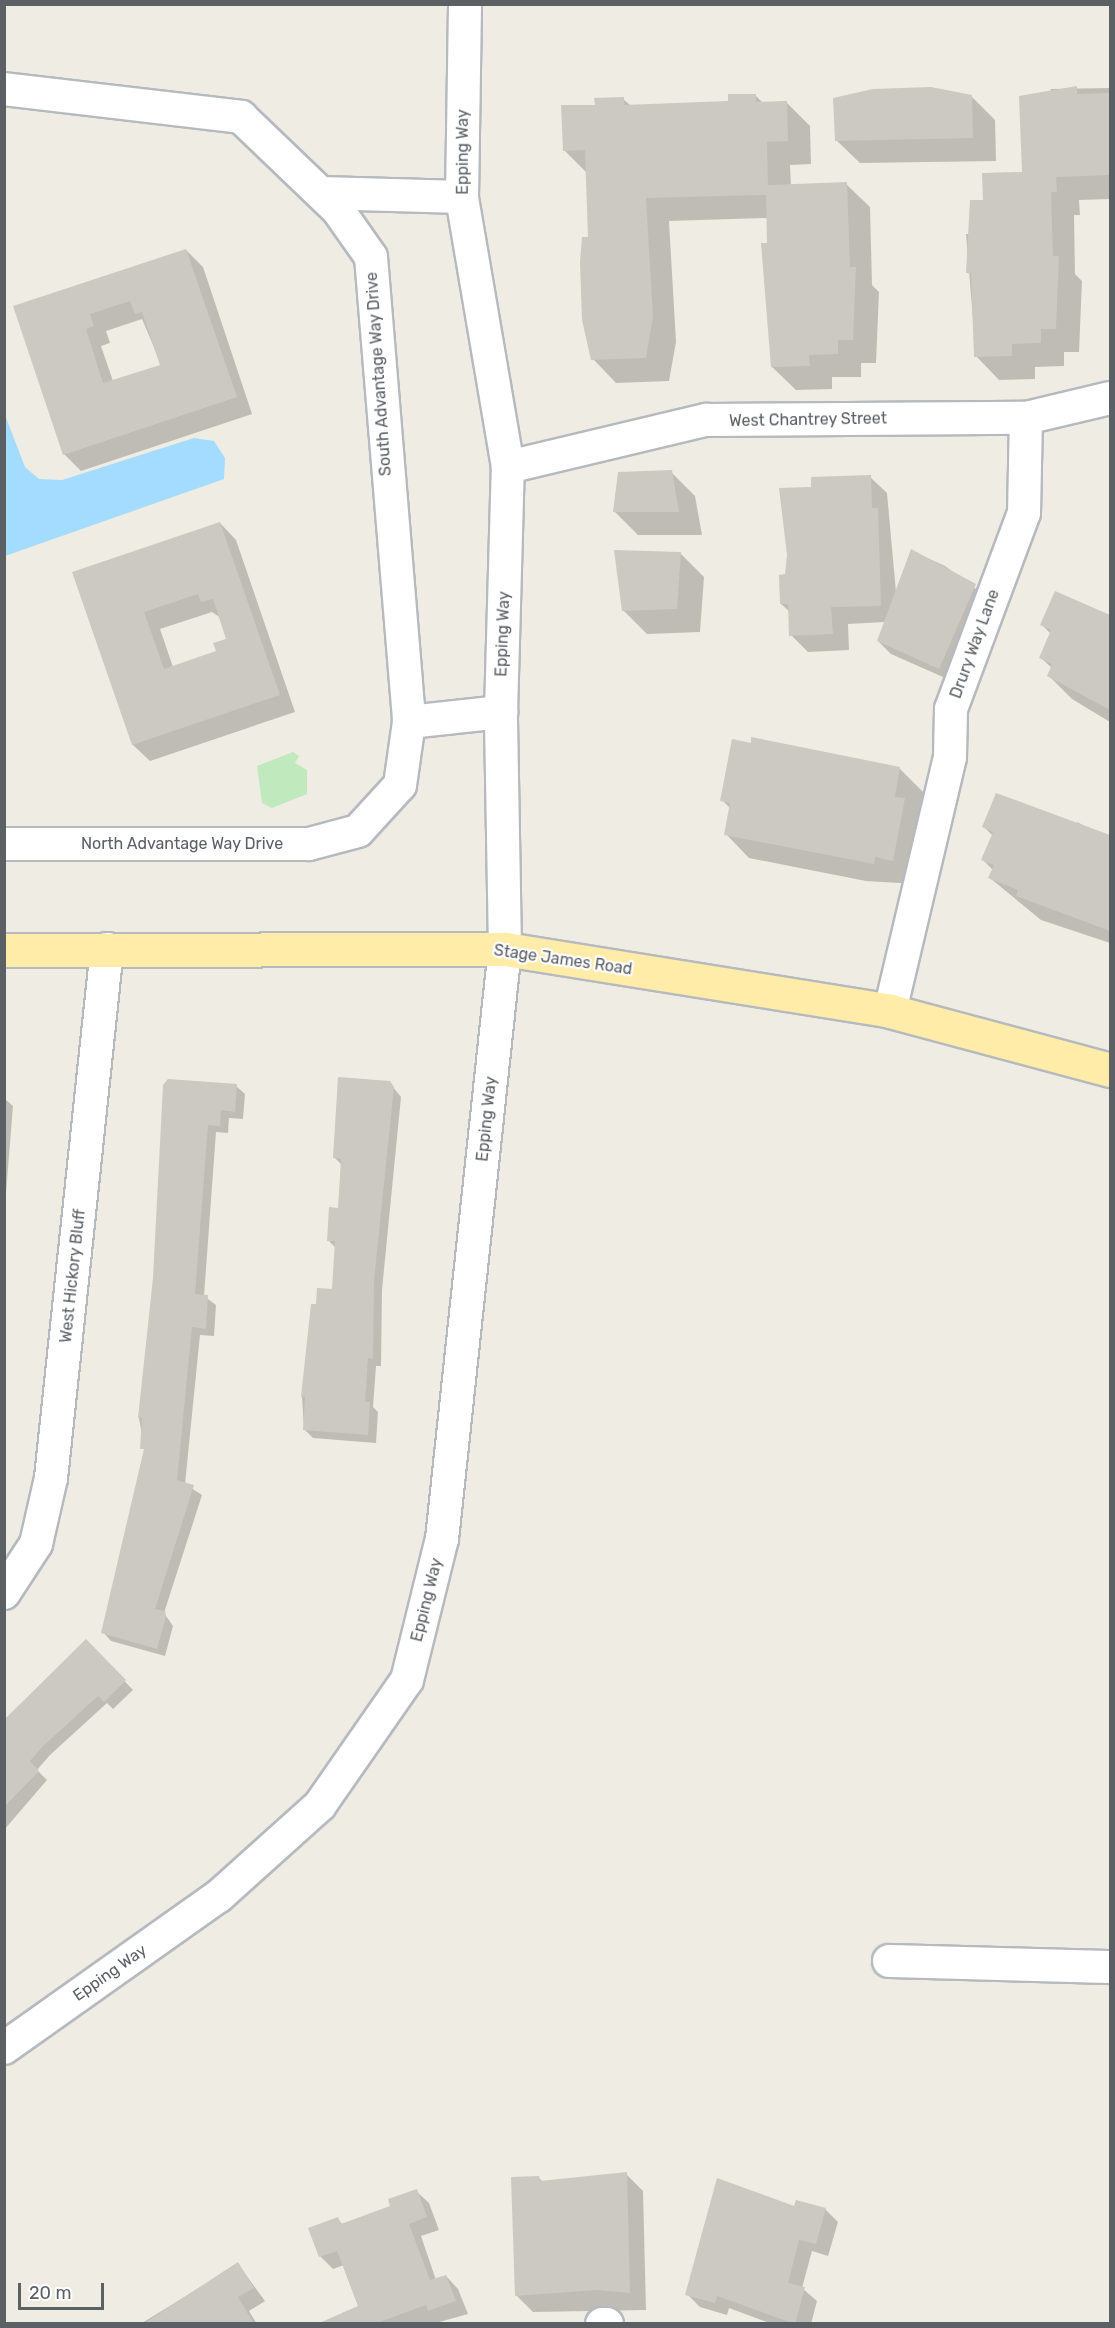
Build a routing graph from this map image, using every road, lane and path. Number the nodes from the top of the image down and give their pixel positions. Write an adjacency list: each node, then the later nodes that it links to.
1 (465, 4): 4 (street, Epping Way)
2 (4, 89): 3 (street, South Advantage Way Drive)
3 (321, 193): 4 (street); 9 (street, South Advantage Way Drive)
4 (462, 197): 7 (street, Epping Way)
5 (1110, 398): 6 (street, West Chantrey Street)
6 (1026, 418): 7 (street, West Chantrey Street); 15 (street, Drury Way Lane)
7 (508, 467): 8 (street, Epping Way)
8 (501, 712): 9 (street); 13 (street, Epping Way)
9 (409, 722): 10 (street, South Advantage Way Drive)
10 (358, 831): 11 (street, North Advantage Way Drive)
11 (4, 844)
12 (108, 949): 13 (main road, Stage James Road); 14 (main road, Stage James Road); 17 (street, West Hickory Bluff)
13 (505, 949): 15 (main road, Stage James Road); 20 (street, Epping Way)
14 (4, 950)
15 (890, 1011): 16 (main road, Stage James Road)
16 (1110, 1070)
17 (4, 1593)
18 (889, 1961): 19 (street)
19 (1110, 1967)
20 (4, 2048)
21 (602, 2324): 22 (street)
22 (607, 2324)

